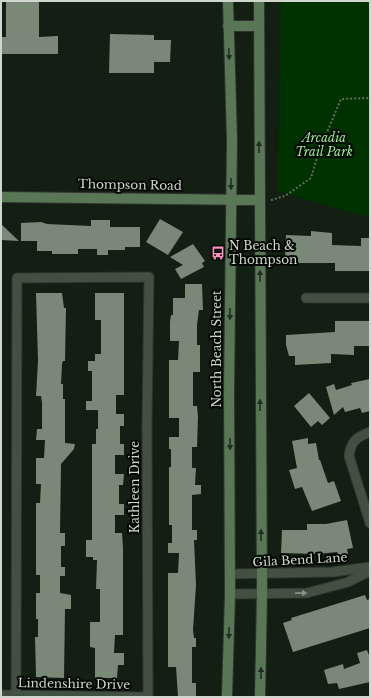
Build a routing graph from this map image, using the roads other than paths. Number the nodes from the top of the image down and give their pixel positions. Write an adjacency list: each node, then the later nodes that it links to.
1 (228, 1): 3 (main road, North Beach Street)
2 (259, 1): 4 (main road)
3 (228, 26): 4 (main road); 6 (main road, North Beach Street, one-way to 6)
4 (259, 26): 7 (main road, one-way to 4)
5 (1, 197): 6 (main road, Thompson Road)
6 (231, 200): 7 (main road, Thompson Road); 14 (main road, North Beach Street, one-way to 14)
7 (259, 200): 15 (main road, one-way to 7)
8 (306, 298): 9 (street)
9 (370, 298)
10 (370, 432): 11 (street)
11 (370, 523)
12 (370, 567): 15 (street, Gila Bend Lane)
13 (370, 572): 17 (street, Gila Bend Lane, one-way to 13)
14 (230, 574): 15 (street, Gila Bend Lane); 16 (main road, North Beach Street)
15 (262, 574): 17 (main road)
16 (230, 594): 17 (street, Gila Bend Lane); 21 (main road, North Beach Street, one-way to 21)
17 (262, 594): 22 (main road, one-way to 17)
18 (1, 695): 19 (street, Lindenshire Drive)
19 (16, 696): 20 (street, Lindenshire Drive); 20 (street, Kathleen Drive)
20 (148, 697)
21 (227, 697)
22 (260, 697)

